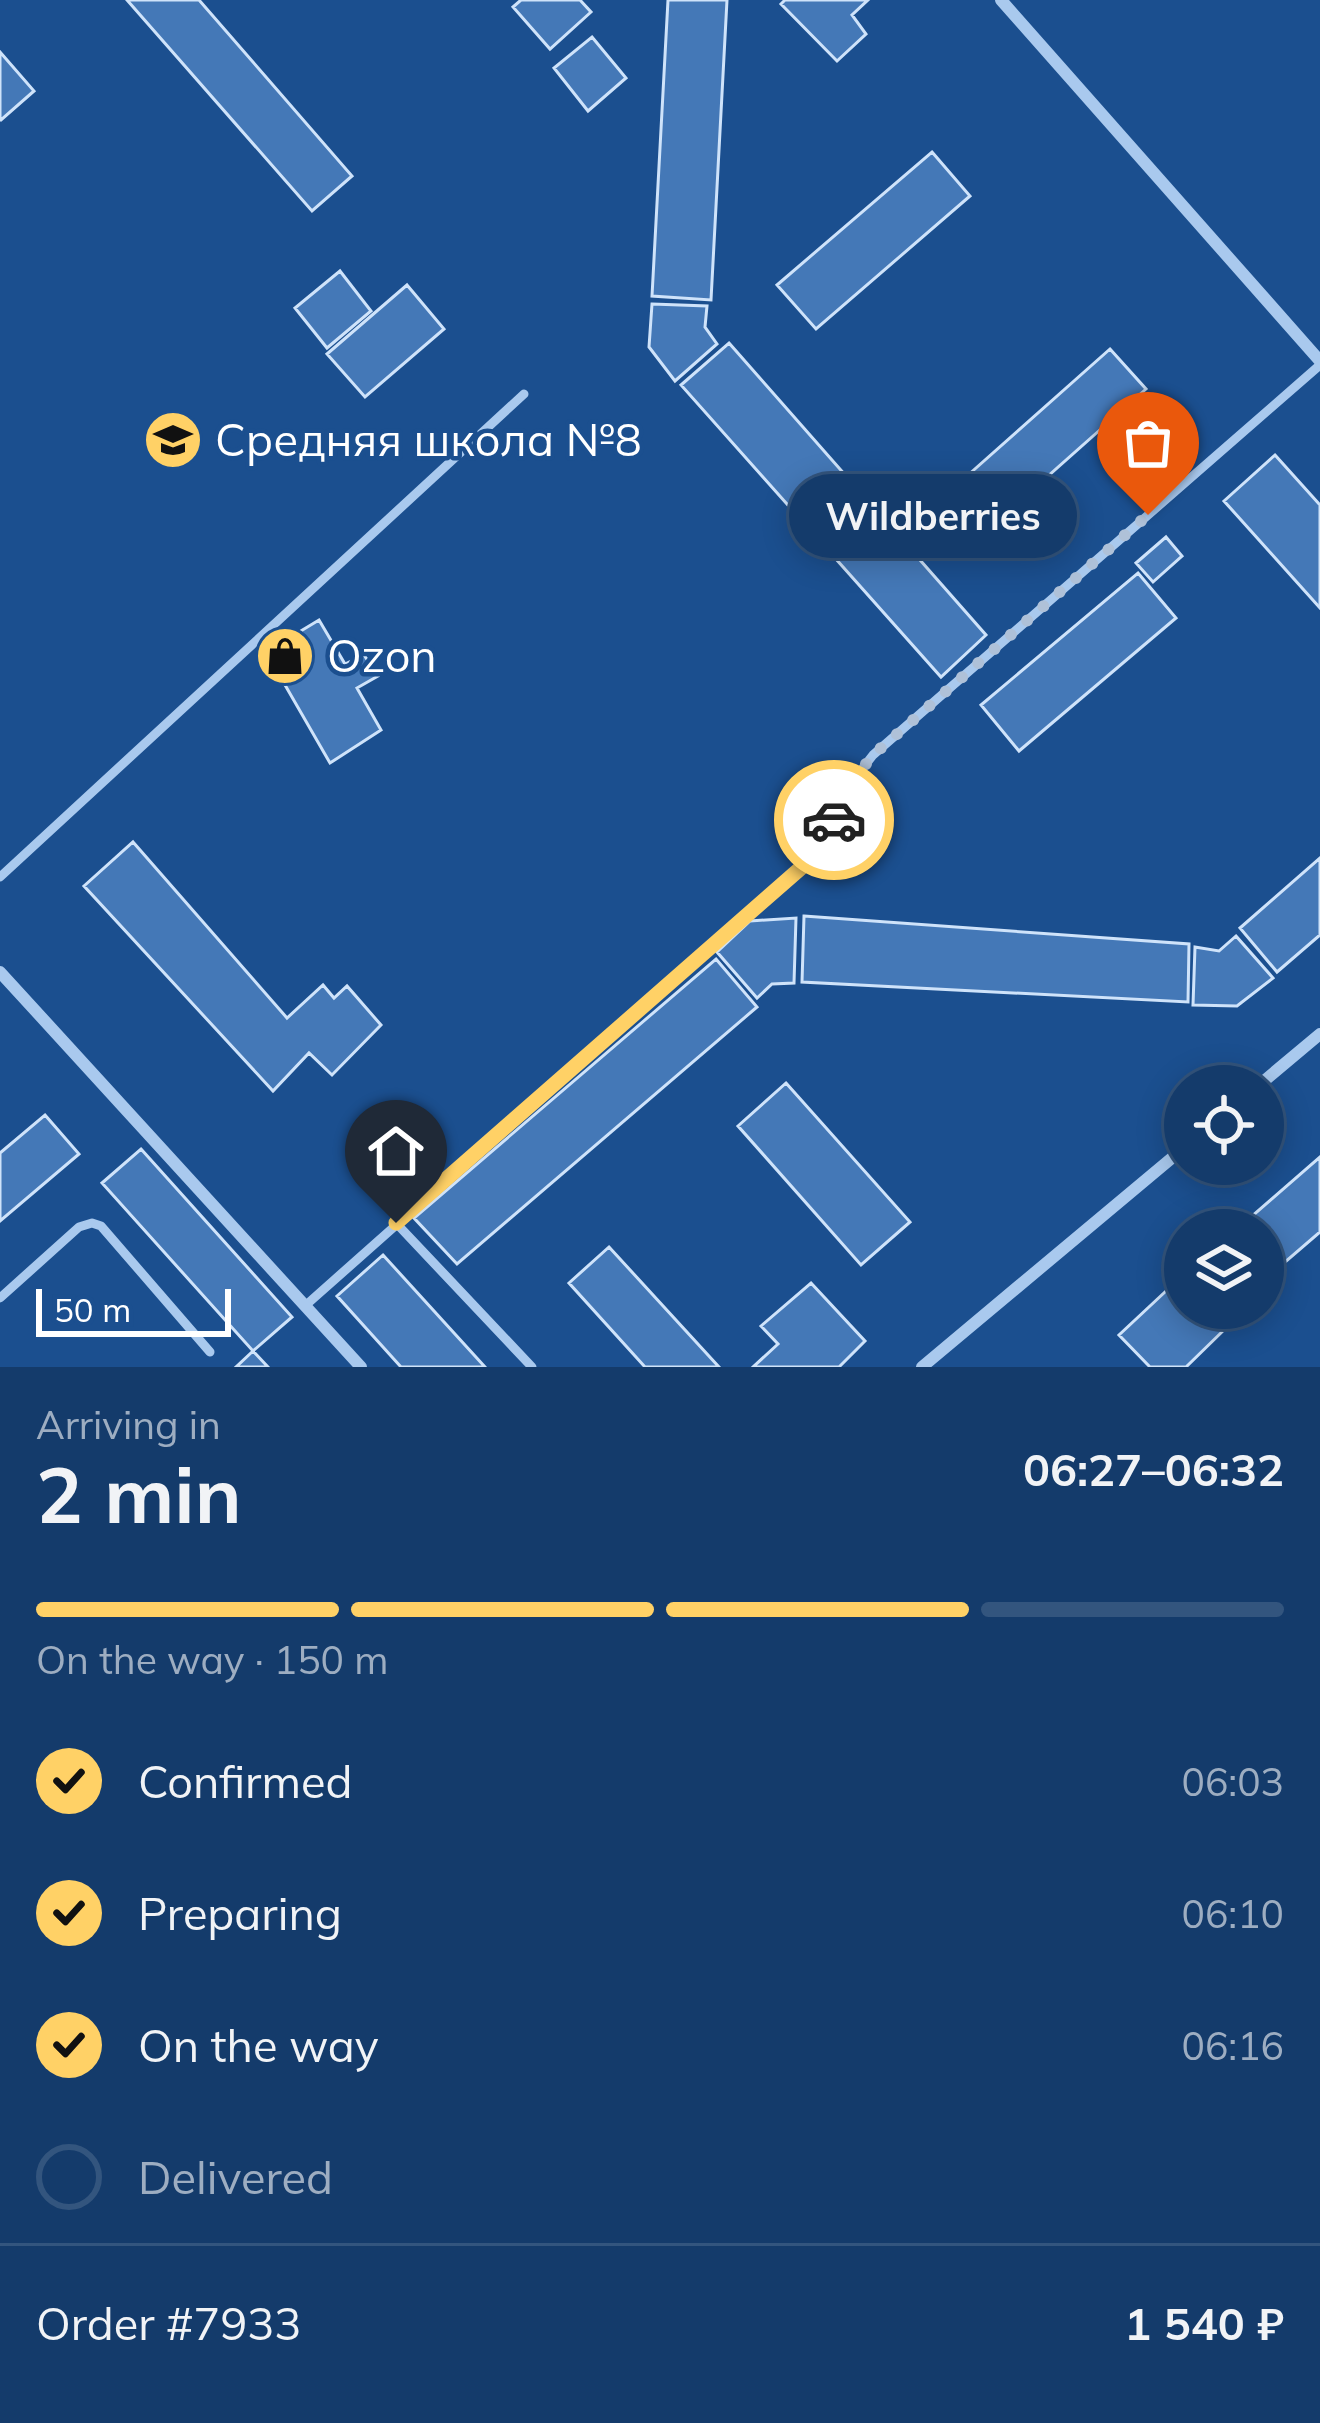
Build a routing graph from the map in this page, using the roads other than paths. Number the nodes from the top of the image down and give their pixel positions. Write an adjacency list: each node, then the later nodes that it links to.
1 (1001, 0): 2 (street)
2 (1320, 363): 9 (lane)
3 (524, 394): 4 (lane)
4 (0, 877)
5 (0, 972): 11 (street)
6 (1320, 1034): 7 (street)
7 (1283, 1065)
8 (1164, 1165): 15 (street)
9 (396, 1223): 11 (lane); 14 (lane)
10 (0, 1298): 12 (lane)
11 (306, 1305): 13 (street)
12 (210, 1352)
13 (361, 1367)
14 (532, 1367)
15 (922, 1367)

